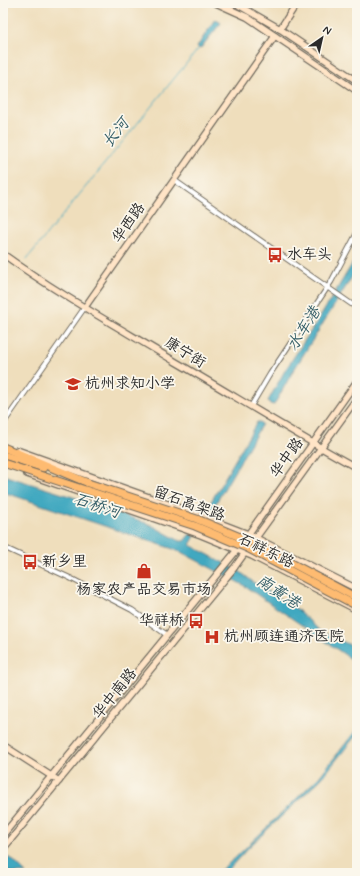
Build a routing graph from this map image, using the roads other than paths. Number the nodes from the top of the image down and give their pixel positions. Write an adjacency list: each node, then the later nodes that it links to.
1 (216, 3): 5 (main road)
2 (235, 3): 4 (main road)
3 (297, 3): 4 (main road)
4 (280, 29): 6 (main road)
5 (275, 36): 7 (main road); 8 (main road, 华西路)
6 (357, 81)
7 (357, 91)
8 (174, 180): 11 (street); 12 (main road, 华西路)
9 (357, 233): 11 (street)
10 (3, 254): 12 (main road, 康宁街)
11 (327, 287): 13 (street); 16 (street)
12 (85, 307): 16 (main road, 康宁街); 17 (street, 华西路)
13 (357, 308)
14 (357, 381): 18 (main road, 华中路)
15 (357, 398): 20 (main road, 华中路)
16 (251, 406): 18 (main road, 康宁街)
17 (3, 424)
18 (312, 443): 20 (main road, 康宁街); 26 (main road, 华中路)
19 (3, 446): 25 (highway); 26 (main road, 石祥东路)
20 (321, 448): 24 (main road, 康宁街); 27 (main road, 华中路)
21 (3, 455): 25 (highway, 留石高架路)
22 (3, 462): 33 (highway, 留石高架路, bridge)
23 (3, 466): 29 (main road, 石祥东路)
24 (357, 468)
25 (88, 483): 32 (highway, 留石高架路, bridge)
26 (248, 534): 27 (main road, 石祥东路); 29 (main road, 华中路)
27 (256, 538): 30 (main road, 华中路); 31 (main road, 石祥东路)
28 (3, 546): 34 (street)
29 (237, 550): 30 (main road, 石祥东路); 34 (main road, 华中南路)
30 (245, 553): 33 (main road, 石祥东路); 37 (main road, 华中南路)
31 (357, 588)
32 (357, 598)
33 (357, 608)
34 (167, 635): 36 (main road, 华中南路)
35 (3, 745): 36 (main road)
36 (52, 776): 37 (main road); 38 (main road, 华中南路)
37 (59, 781): 39 (main road, 华中南路)
38 (3, 835)
39 (3, 849)

